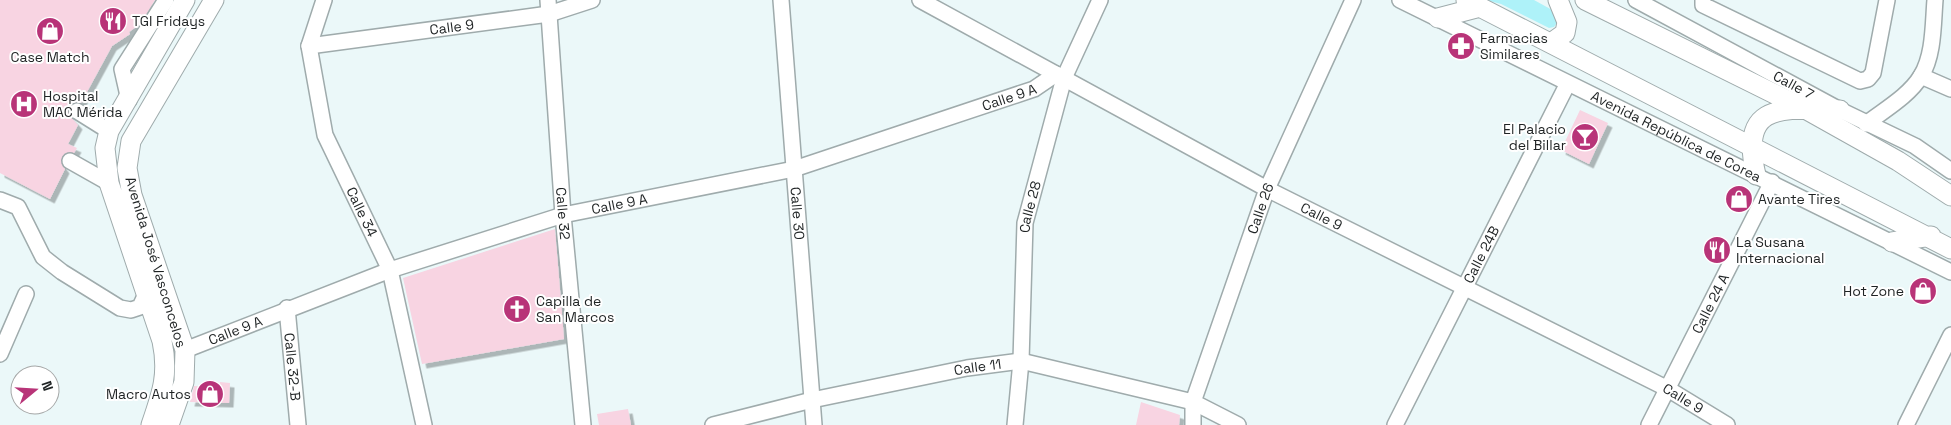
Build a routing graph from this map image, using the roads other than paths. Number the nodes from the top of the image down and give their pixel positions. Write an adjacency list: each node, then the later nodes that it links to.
1 (166, 0): 26 (street)
2 (185, 0): 26 (main road, Avenida José Vasconcelos)
3 (214, 0): 53 (main road, Avenida José Vasconcelos)
4 (324, 0): 21 (street, Calle 34)
5 (592, 0): 18 (street, Calle 9)
6 (781, 0): 34 (street, Calle 30)
7 (920, 0): 22 (street, Calle 9)
8 (1100, 0): 22 (street, Calle 28)
9 (1353, 0): 38 (street, Calle 26)
10 (1400, 0): 19 (street, Avenida República de Corea)
11 (1558, 0): 20 (main road)
12 (1585, 0): 27 (main road)
13 (1636, 0): 28 (street, Calle 7)
14 (1703, 0): 15 (street)
15 (1887, 0)
16 (1935, 0): 23 (street)
17 (1473, 4): 19 (main road); 20 (main road, Avenida República de Corea)
18 (548, 7): 21 (street, Calle 9); 41 (street, Calle 32)
19 (1438, 18): 24 (street, Avenida República de Corea)
20 (1551, 43): 32 (main road, Avenida República de Corea)
21 (309, 46): 46 (street, Calle 34)
22 (1060, 76): 34 (street, Calle 9 A); 38 (street, Calle 9); 55 (street, Calle 28)
23 (1921, 76): 25 (street); 30 (street)
24 (1567, 85): 36 (street, Avenida República de Corea); 48 (street, Calle 24B)
25 (1951, 88)
26 (129, 100): 31 (main road, Avenida José Vasconcelos)
27 (1807, 110): 28 (main road); 32 (main road); 39 (main road)
28 (1840, 110): 30 (street, Calle 7)
29 (77, 111): 31 (street)
30 (1866, 124): 35 (street, Calle 7)
31 (109, 131): 37 (main road, Avenida José Vasconcelos)
32 (1751, 144): 36 (main road); 42 (main road, Avenida República de Corea)
33 (70, 161): 37 (street)
34 (794, 169): 41 (street, Calle 9 A); 57 (street, Calle 30)
35 (1951, 171)
36 (1764, 179): 43 (street, Avenida República de Corea); 56 (street, Calle 24 A)
37 (109, 183): 50 (main road, Avenida José Vasconcelos)
38 (1267, 188): 48 (street, Calle 9); 58 (street, Calle 26)
39 (1951, 196)
40 (0, 200): 50 (street)
41 (563, 215): 46 (street, Calle 9 A); 63 (street, Calle 32)
42 (1928, 236): 43 (main road); 44 (main road); 45 (main road, Avenida República de Corea)
43 (1892, 242): 47 (street, Avenida República de Corea)
44 (1951, 244)
45 (1951, 249)
46 (390, 270): 51 (street, Calle 9 A); 62 (street, Calle 34)
47 (1951, 272)
48 (1466, 286): 56 (street, Calle 9); 69 (street, Calle 24B)
49 (26, 294): 54 (street)
50 (146, 294): 59 (main road, Avenida José Vasconcelos)
51 (287, 308): 53 (street, Calle 9 A); 61 (street, Calle 32-B)
52 (1949, 345): 72 (street)
53 (185, 350): 60 (main road, Avenida José Vasconcelos)
54 (0, 354)
55 (1021, 362): 57 (street, Calle 11); 58 (street, Calle 11); 66 (street, Calle 28)
56 (1668, 389): 70 (street, Calle 24 A); 71 (street, Calle 9)
57 (812, 400): 64 (street, Calle 11); 65 (street, Calle 30)
58 (1193, 402): 67 (street, Calle 26); 68 (street, Calle 11)
59 (151, 425)
60 (170, 425)
61 (298, 425)
62 (424, 425)
63 (583, 425)
64 (713, 425)
65 (814, 425)
66 (1015, 425)
67 (1193, 425)
68 (1238, 425)
69 (1395, 425)
70 (1649, 425)
71 (1727, 425)
72 (1906, 425)

